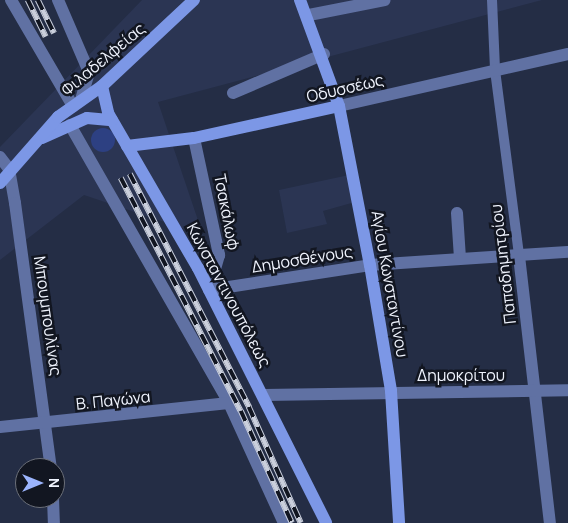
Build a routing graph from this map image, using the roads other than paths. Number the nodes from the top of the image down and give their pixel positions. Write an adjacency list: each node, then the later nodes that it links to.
1 (12, 0): 13 (street)
2 (58, 0): 13 (street)
3 (194, 0): 11 (main road, Φιλαδελφείας)
4 (300, 0): 7 (main road, Αγίου Κωνσταντίνου)
5 (385, 0): 7 (street)
6 (492, 0): 10 (street, Παπαδημητρίου)
7 (309, 15): 8 (main road, Αγίου Κωνσταντίνου)
8 (324, 54): 12 (street); 14 (main road, Αγίου Κωνσταντίνου)
9 (568, 54): 10 (street, Οδυσσέως)
10 (495, 70): 14 (street, Οδυσσέως); 24 (street, Παπαδημητρίου)
11 (102, 86): 13 (main road, Φιλαδελφείας); 15 (main road, Κωνσταντινουπόλεως)
12 (233, 93)
13 (77, 103): 18 (main road, Φιλαδελφείας)
14 (339, 106): 17 (main road, Οδυσσέως); 26 (main road, Αγίου Κωνσταντίνου)
15 (112, 120): 16 (main road, Φιλαδελφείας); 19 (main road, Κωνσταντινουπόλεως)
16 (70, 125): 18 (main road, Φιλαδελφείας); 32 (street)
17 (194, 138): 19 (main road, Οδυσσέως); 27 (street, Τσακάλωφ)
18 (33, 142): 20 (main road, Φιλαδελφείας)
19 (127, 146): 27 (main road, Κωνσταντινουπόλεως)
20 (3, 163): 21 (main road, Φιλαδελφείας); 33 (street, Μπουμπουλίνας)
21 (0, 183)
22 (457, 213): 25 (street)
23 (568, 252): 24 (street, Δημοσθένους)
24 (519, 256): 25 (street, Δημοσθένους); 28 (street, Παπαδημητρίου)
25 (460, 258): 26 (street, Δημοσθένους)
26 (370, 265): 27 (street, Δημοσθένους); 30 (main road, Αγίου Κωνσταντίνου)
27 (209, 290): 31 (main road, Κωνσταντινουπόλεως)
28 (533, 390): 29 (street, Δημοκρίτου); 30 (street, Δημοκρίτου); 41 (street, Παπαδημητρίου)
29 (568, 390)
30 (391, 391): 31 (street, Δημοκρίτου); 40 (main road, Αγίου Κωνσταντίνου)
31 (264, 395): 39 (main road, Κωνσταντινουπόλεως)
32 (229, 403): 33 (street, Β. Παγώνα); 38 (street)
33 (47, 423): 34 (street, Β. Παγώνα); 35 (street, Μπουμπουλίνας)
34 (0, 427)
35 (50, 458)
36 (53, 508): 37 (street)
37 (54, 523)
38 (284, 523)
39 (326, 523)
40 (399, 523)
41 (550, 523)

